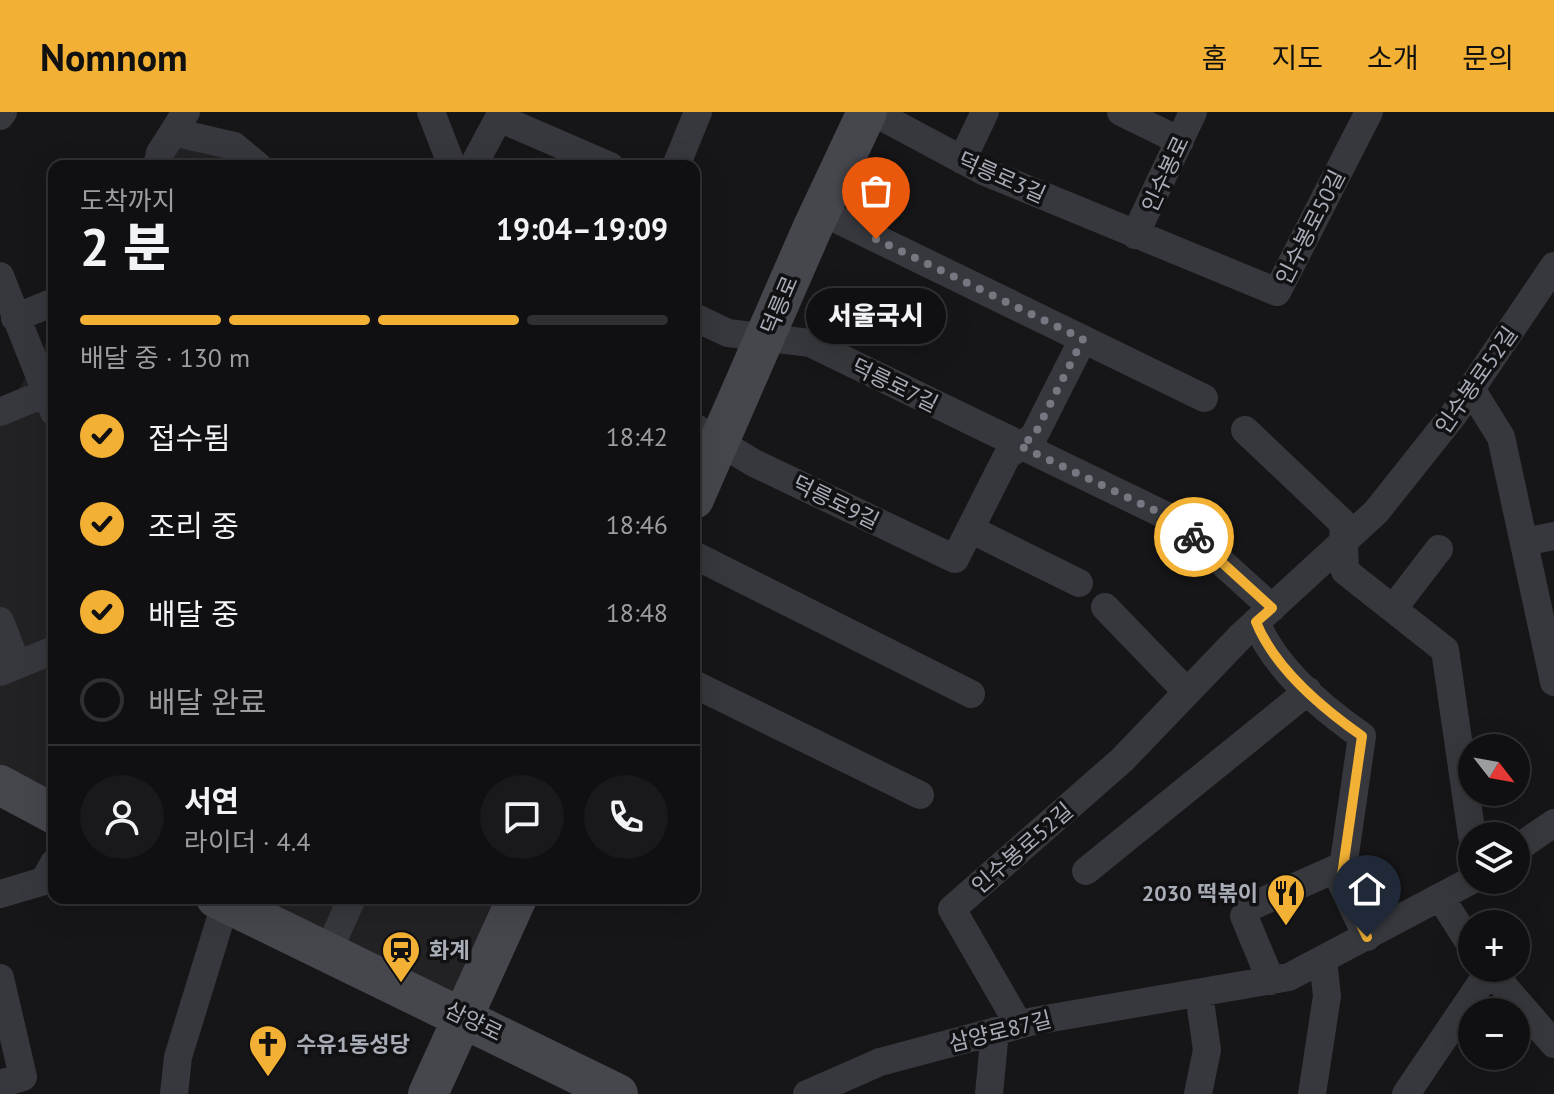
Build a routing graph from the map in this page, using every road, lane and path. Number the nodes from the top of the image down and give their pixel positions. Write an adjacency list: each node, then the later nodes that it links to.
1 (431, 112): 13 (street)
2 (698, 112): 16 (street)
3 (870, 112): 17 (street, 덕릉로3길); 18 (main road, 덕릉로)
4 (985, 112): 17 (street)
5 (1121, 112): 10 (street)
6 (1193, 112): 10 (street, 인수봉로)
7 (1369, 112): 19 (street, 인수봉로50길)
8 (500, 115): 14 (street); 15 (street)
9 (184, 123): 11 (street); 12 (street)
10 (1180, 141): 19 (street, 인수봉로)
11 (158, 160)
12 (251, 160)
13 (450, 160)
14 (476, 160)
15 (597, 160)
16 (678, 160)
17 (962, 160): 19 (street, 덕릉로3길)
18 (820, 211): 25 (main road, 덕릉로); 26 (street)
19 (1135, 235)
20 (0, 276): 23 (street)
21 (1550, 283): 27 (street, 인수봉로52길)
22 (48, 304): 23 (street)
23 (15, 318): 28 (street)
24 (700, 320): 25 (street, 덕릉로7길)
25 (765, 338): 33 (main road, 덕릉로); 34 (street, 덕릉로7길)
26 (1083, 339): 29 (street); 34 (street)
27 (1471, 389): 38 (street); 39 (street, 인수봉로52길)
28 (48, 397)
29 (1204, 398)
30 (48, 402): 31 (street)
31 (0, 412)
32 (1245, 430): 39 (street)
33 (707, 434): 35 (main road, 덕릉로); 36 (street, 덕릉로9길)
34 (1020, 446): 36 (street); 45 (street, 덕릉로7길)
35 (700, 469)
36 (970, 529): 42 (street)
37 (1554, 536): 38 (street)
38 (1524, 542): 49 (street)
39 (1342, 544): 44 (street); 45 (street, 인수봉로52길)
40 (1439, 549): 44 (street)
41 (700, 558): 53 (street)
42 (1079, 583)
43 (1105, 607): 52 (street)
44 (1393, 609): 57 (street)
45 (1264, 615): 51 (street); 52 (street, 인수봉로52길)
46 (0, 621): 48 (street)
47 (48, 652): 48 (street)
48 (8, 668)
49 (1554, 682)
50 (700, 687): 55 (street)
51 (1308, 691): 60 (street); 61 (street)
52 (1187, 692): 80 (street, 인수봉로52길)
53 (971, 694)
54 (0, 785): 56 (main road)
55 (920, 795)
56 (48, 811)
57 (1470, 822)
58 (1554, 823): 59 (street)
59 (1530, 839)
60 (1344, 865): 71 (street); 75 (street)
61 (1086, 871)
62 (48, 874): 64 (street)
63 (1458, 888): 65 (street, 삼양로87길)
64 (0, 894)
65 (1441, 898): 70 (street); 71 (street, 삼양로87길)
66 (222, 904): 84 (street, 삼양로)
67 (231, 904): 72 (main road, 삼양로)
68 (349, 904): 72 (street)
69 (514, 904): 79 (main road)
70 (1458, 925)
71 (1367, 937): 73 (street, 삼양로87길)
72 (328, 952): 79 (main road, 삼양로)
73 (1323, 960): 75 (street, 삼양로87길); 83 (street)
74 (0, 978): 82 (street)
75 (1271, 981): 78 (street, 삼양로87길)
76 (1480, 982): 90 (street)
77 (1500, 982): 81 (street)
78 (1199, 994): 80 (street, 삼양로87길); 89 (street)
79 (463, 1016): 85 (main road); 86 (main road, 삼양로)
80 (1007, 1028): 87 (street, 삼양로87길); 88 (street)
81 (1554, 1044)
82 (0, 1084)
83 (1319, 1090)
84 (174, 1094)
85 (428, 1094)
86 (618, 1094)
87 (807, 1094)
88 (989, 1094)
89 (1198, 1094)
90 (1406, 1094)

